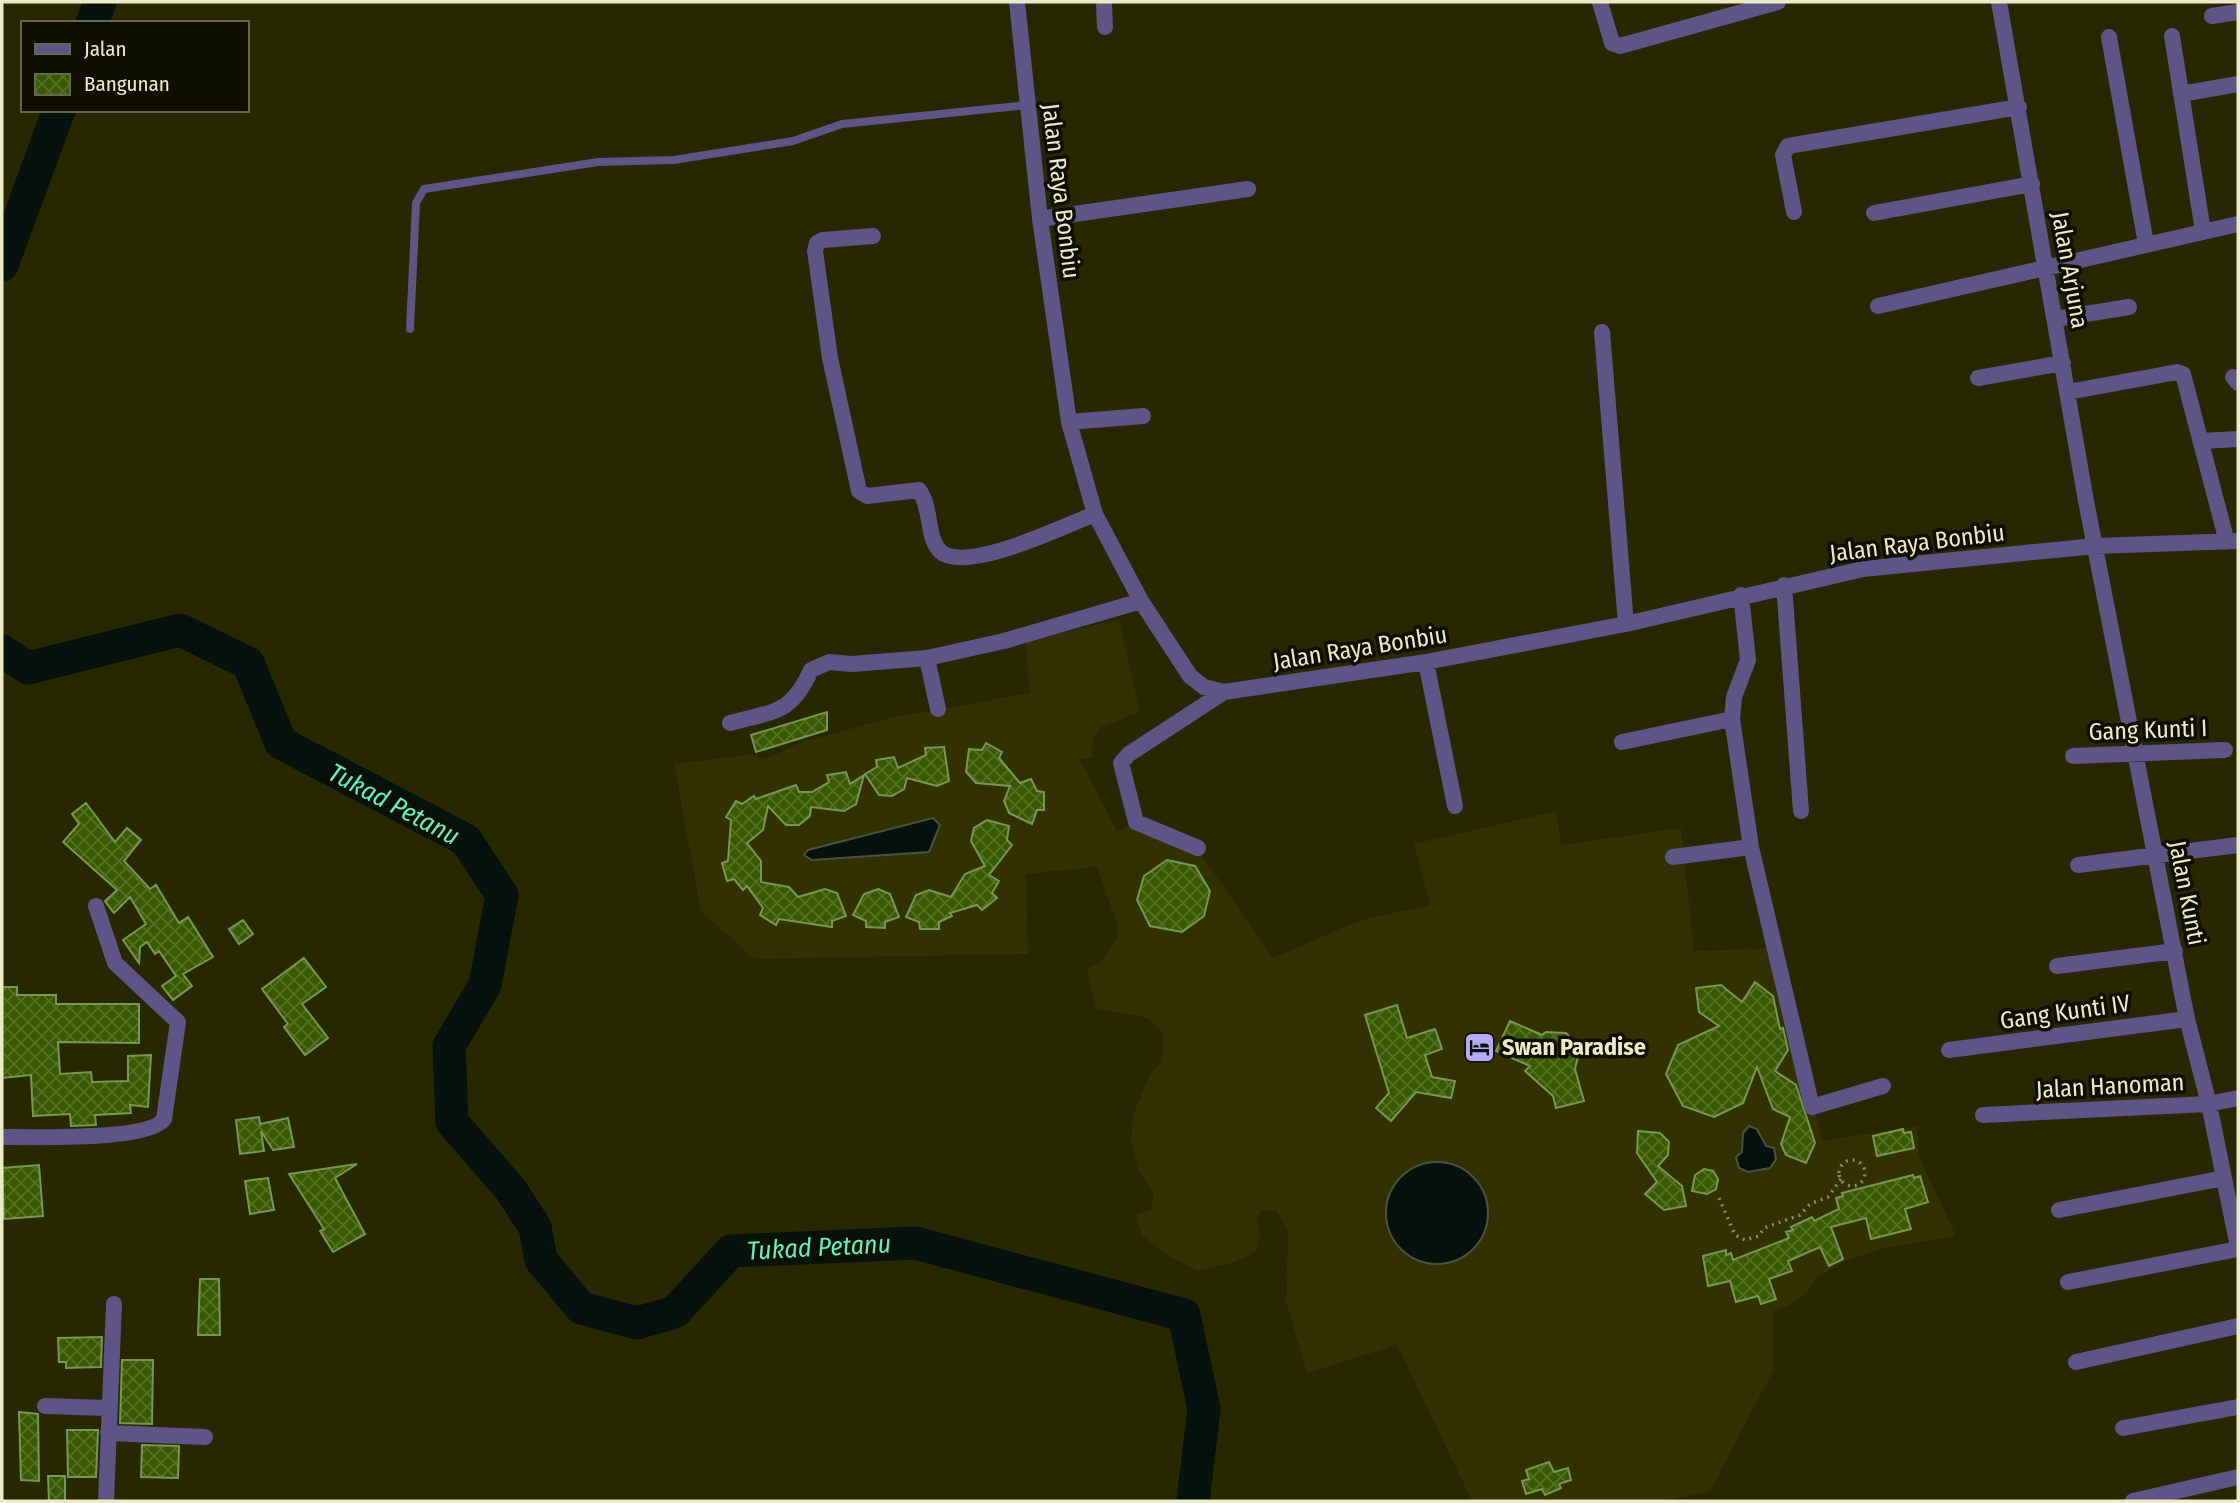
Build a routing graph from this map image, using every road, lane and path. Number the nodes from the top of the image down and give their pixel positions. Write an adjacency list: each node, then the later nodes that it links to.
1 (1017, 2): 13 (street, Jalan Raya Bonbiu)
2 (1104, 2): 8 (street)
3 (1600, 2): 4 (street)
4 (1778, 2)
5 (1998, 2): 14 (street, Jalan Arjuna)
6 (2238, 12): 7 (street)
7 (2212, 16)
8 (1105, 27)
9 (2172, 36): 12 (street)
10 (2109, 37): 23 (street)
11 (2238, 84): 12 (street)
12 (2181, 94): 21 (street)
13 (1027, 105): 19 (street, Jalan Raya Bonbiu); 28 (lane)
14 (2019, 107): 15 (street, Jalan Arjuna); 17 (street)
15 (2032, 184): 18 (street); 24 (street, Jalan Arjuna)
16 (1248, 189): 19 (street)
17 (1794, 212)
18 (1874, 213)
19 (1040, 219): 34 (street, Jalan Raya Bonbiu)
20 (2238, 224): 21 (street)
21 (2203, 231): 23 (street)
22 (873, 236): 37 (street)
23 (2146, 244): 24 (street)
24 (2046, 266): 25 (street); 27 (street, Jalan Arjuna)
25 (1878, 306)
26 (2129, 307): 27 (street)
27 (2055, 319): 30 (street, Jalan Arjuna)
28 (410, 329)
29 (1602, 332): 43 (street)
30 (2063, 363): 31 (street); 32 (street, Jalan Arjuna)
31 (1978, 378)
32 (2068, 392): 36 (street); 39 (street, Jalan Arjuna)
33 (1143, 416): 34 (street)
34 (1069, 422): 37 (street, Jalan Raya Bonbiu)
35 (2238, 439): 36 (street)
36 (2201, 442): 38 (street)
37 (1095, 514): 42 (street, Jalan Raya Bonbiu)
38 (2233, 542): 39 (street, Jalan Raya Bonbiu)
39 (2095, 547): 40 (street, Jalan Raya Bonbiu); 52 (street, Jalan Kunti)
40 (1784, 585): 41 (street, Jalan Raya Bonbiu); 55 (street)
41 (1741, 595): 43 (street, Jalan Raya Bonbiu); 48 (street)
42 (1141, 601): 44 (street); 46 (street, Jalan Raya Bonbiu)
43 (1626, 624): 45 (street, Jalan Raya Bonbiu)
44 (927, 658): 47 (street); 49 (street)
45 (1426, 663): 46 (street, Jalan Raya Bonbiu); 54 (street)
46 (1224, 692): 58 (street)
47 (938, 709)
48 (1732, 719): 50 (street); 57 (street)
49 (730, 723)
50 (1622, 742)
51 (2225, 750): 52 (street, Gang Kunti I)
52 (2137, 754): 53 (street, Gang Kunti I); 59 (street, Jalan Kunti)
53 (2073, 756)
54 (1455, 806)
55 (1801, 811)
56 (2238, 845): 59 (street)
57 (1751, 847): 60 (street); 67 (street)
58 (1198, 848)
59 (2155, 854): 61 (street); 63 (street, Jalan Kunti)
60 (1673, 857)
61 (2078, 865)
62 (96, 906): 71 (street)
63 (2175, 951): 64 (street); 65 (street, Jalan Kunti)
64 (2057, 966)
65 (2187, 1019): 66 (street, Gang Kunti IV); 69 (street, Jalan Kunti)
66 (1949, 1050)
67 (1883, 1086)
68 (2238, 1098): 69 (street, Jalan Hanoman)
69 (2209, 1104): 70 (street, Jalan Hanoman); 72 (street, Jalan Kunti)
70 (1983, 1115)
71 (2, 1137)
72 (2224, 1178): 75 (street); 76 (street, Jalan Kunti)
73 (1841, 1180): 73 (path); 74 (path)
74 (1720, 1198)
75 (2059, 1210)
76 (2238, 1248): 77 (street)
77 (2068, 1282)
78 (114, 1304): 83 (street)
79 (2238, 1326): 80 (street)
80 (2076, 1362)
81 (44, 1406): 83 (street)
82 (2238, 1407): 84 (street)
83 (108, 1408): 85 (street)
84 (2123, 1428)
85 (108, 1433): 86 (street); 88 (street)
86 (205, 1437)
87 (2238, 1477): 89 (street)
88 (106, 1501)
89 (2133, 1501)

